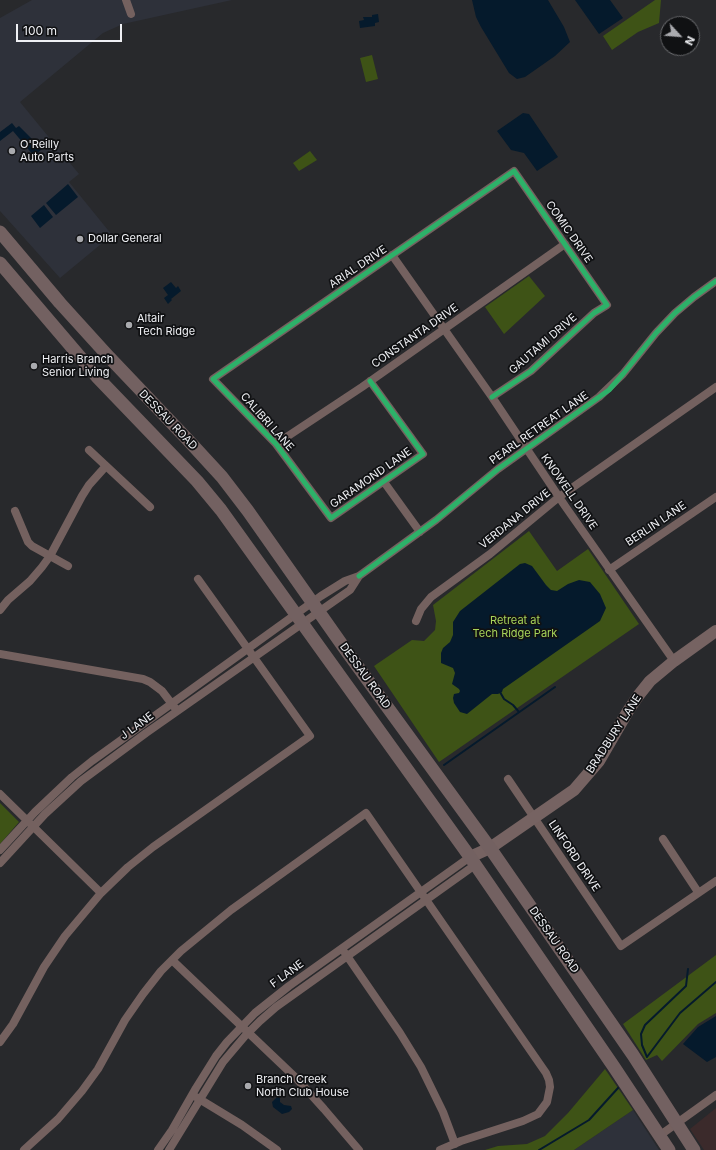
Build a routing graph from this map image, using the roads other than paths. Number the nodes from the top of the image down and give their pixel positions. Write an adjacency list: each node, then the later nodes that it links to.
1 (126, 0): 2 (street)
2 (130, 14)
3 (514, 171): 5 (street, COMIC DRIVE); 6 (street, ARIAL DRIVE)
4 (0, 232): 18 (main road, DESSAU ROAD)
5 (565, 244): 9 (street, COMIC DRIVE); 10 (street, CONSTANTA DRIVE)
6 (392, 255): 10 (street, KNOWELL DRIVE); 11 (street, ARIAL DRIVE)
7 (0, 263): 20 (main road, DESSAU ROAD)
8 (715, 283): 16 (street, PEARL RETREAT LANE)
9 (607, 305): 14 (street, GAUTAMI DRIVE)
10 (444, 329): 12 (street, CONSTANTA DRIVE); 14 (street, KNOWELL DRIVE)
11 (214, 379): 15 (street, CALIBRI LANE)
12 (370, 381): 15 (street, CONSTANTA DRIVE); 21 (street, GARAMOND LANE)
13 (716, 387): 22 (street, VERDANA DRIVE)
14 (492, 397): 16 (street, KNOWELL DRIVE)
15 (276, 444): 26 (street, CALIBRI LANE)
16 (526, 448): 22 (street, KNOWELL DRIVE); 27 (street, PEARL RETREAT LANE)
17 (89, 450): 19 (street)
18 (202, 456): 20 (main road); 32 (main road, DESSAU ROAD)
19 (106, 466): 24 (street); 28 (street)
20 (187, 471): 34 (main road, DESSAU ROAD)
21 (384, 482): 26 (street, GARAMOND LANE); 27 (street)
22 (559, 497): 30 (street, KNOWELL DRIVE); 35 (street, VERDANA DRIVE)
23 (716, 497): 30 (street, BERLIN LANE)
24 (150, 507)
25 (15, 511): 28 (street)
26 (331, 518)
27 (420, 532): 32 (street, PEARL RETREAT LANE)
28 (50, 556): 29 (street); 33 (street)
29 (68, 566)
30 (609, 570): 40 (street, KNOWELL DRIVE)
31 (198, 579): 37 (street)
32 (316, 607): 34 (street, PEARL RETREAT LANE); 49 (main road, DESSAU ROAD)
33 (0, 610)
34 (299, 619): 37 (street, J LANE); 39 (street, J LANE); 51 (main road, DESSAU ROAD)
35 (416, 621)
36 (716, 631): 40 (street, BRADBURY LANE)
37 (248, 649): 39 (street); 41 (street, J LANE)
38 (0, 654): 41 (street)
39 (254, 658): 42 (street, J LANE); 56 (street)
40 (674, 661): 45 (street, BRADBURY LANE)
41 (172, 704): 42 (street); 46 (street, J LANE)
42 (177, 711): 47 (street, J LANE)
43 (508, 779): 45 (street, LINFORD DRIVE)
44 (0, 794): 46 (street)
45 (535, 818): 49 (street, BRADBURY LANE); 55 (street, LINFORD DRIVE)
46 (26, 820): 47 (street); 50 (street, J LANE)
47 (33, 827): 52 (street, J LANE); 56 (street)
48 (662, 839): 55 (street)
49 (490, 848): 51 (street, BRADBURY LANE); 67 (main road, DESSAU ROAD)
50 (0, 850)
51 (473, 861): 54 (street, F LANE); 57 (street, F LANE); 68 (main road, DESSAU ROAD)
52 (0, 863)
53 (716, 880): 55 (street)
54 (421, 892): 57 (street); 58 (street, F LANE); 60 (street)
55 (698, 892)
56 (101, 893): 63 (street)
57 (426, 900): 59 (street, F LANE); 69 (street)
58 (342, 948): 59 (street); 61 (street, F LANE)
59 (347, 956): 62 (street, F LANE); 69 (street)
60 (172, 960): 61 (street); 70 (street)
61 (242, 1026): 62 (street); 64 (street, F LANE)
62 (248, 1033): 66 (street, F LANE); 74 (street)
63 (0, 1042)
64 (192, 1095): 66 (street); 71 (street, F LANE)
65 (716, 1096): 67 (street)
66 (200, 1100): 72 (street, F LANE); 73 (street)
67 (676, 1124): 68 (street); 77 (main road, DESSAU ROAD)
68 (659, 1136): 76 (main road, DESSAU ROAD)
69 (455, 1144): 75 (street)
70 (24, 1150)
71 (158, 1150)
72 (169, 1150)
73 (277, 1150)
74 (359, 1150)
75 (440, 1150)
76 (669, 1150)
77 (694, 1150)

